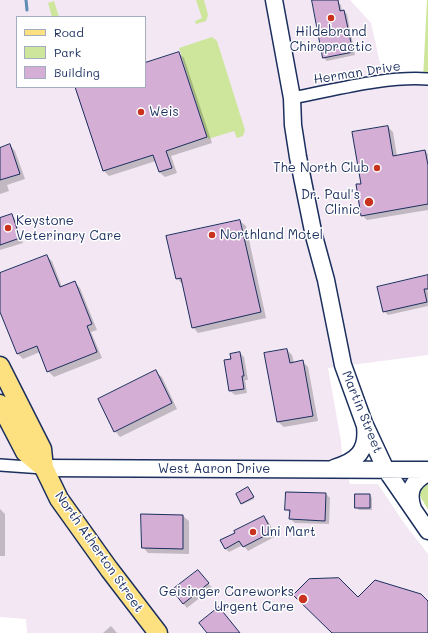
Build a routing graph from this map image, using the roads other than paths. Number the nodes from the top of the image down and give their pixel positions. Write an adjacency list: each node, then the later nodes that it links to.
1 (274, 0): 3 (street, Martin Street)
2 (428, 79): 3 (street, Herman Drive)
3 (292, 98): 6 (street, Martin Street)
4 (0, 366): 8 (main road, North Atherton Street)
5 (0, 404): 8 (main road, North Atherton Street)
6 (364, 423): 9 (street); 10 (street, Martin Street)
7 (0, 465): 8 (street, West Aaron Drive)
8 (44, 468): 9 (street, West Aaron Drive); 14 (main road, North Atherton Street)
9 (328, 469): 10 (street, West Aaron Drive)
10 (386, 470): 11 (street, West Aaron Drive); 12 (street, Martin Street)
11 (428, 471): 12 (street)
12 (414, 511): 13 (street, Martin Street)
13 (428, 531)
14 (158, 633)

